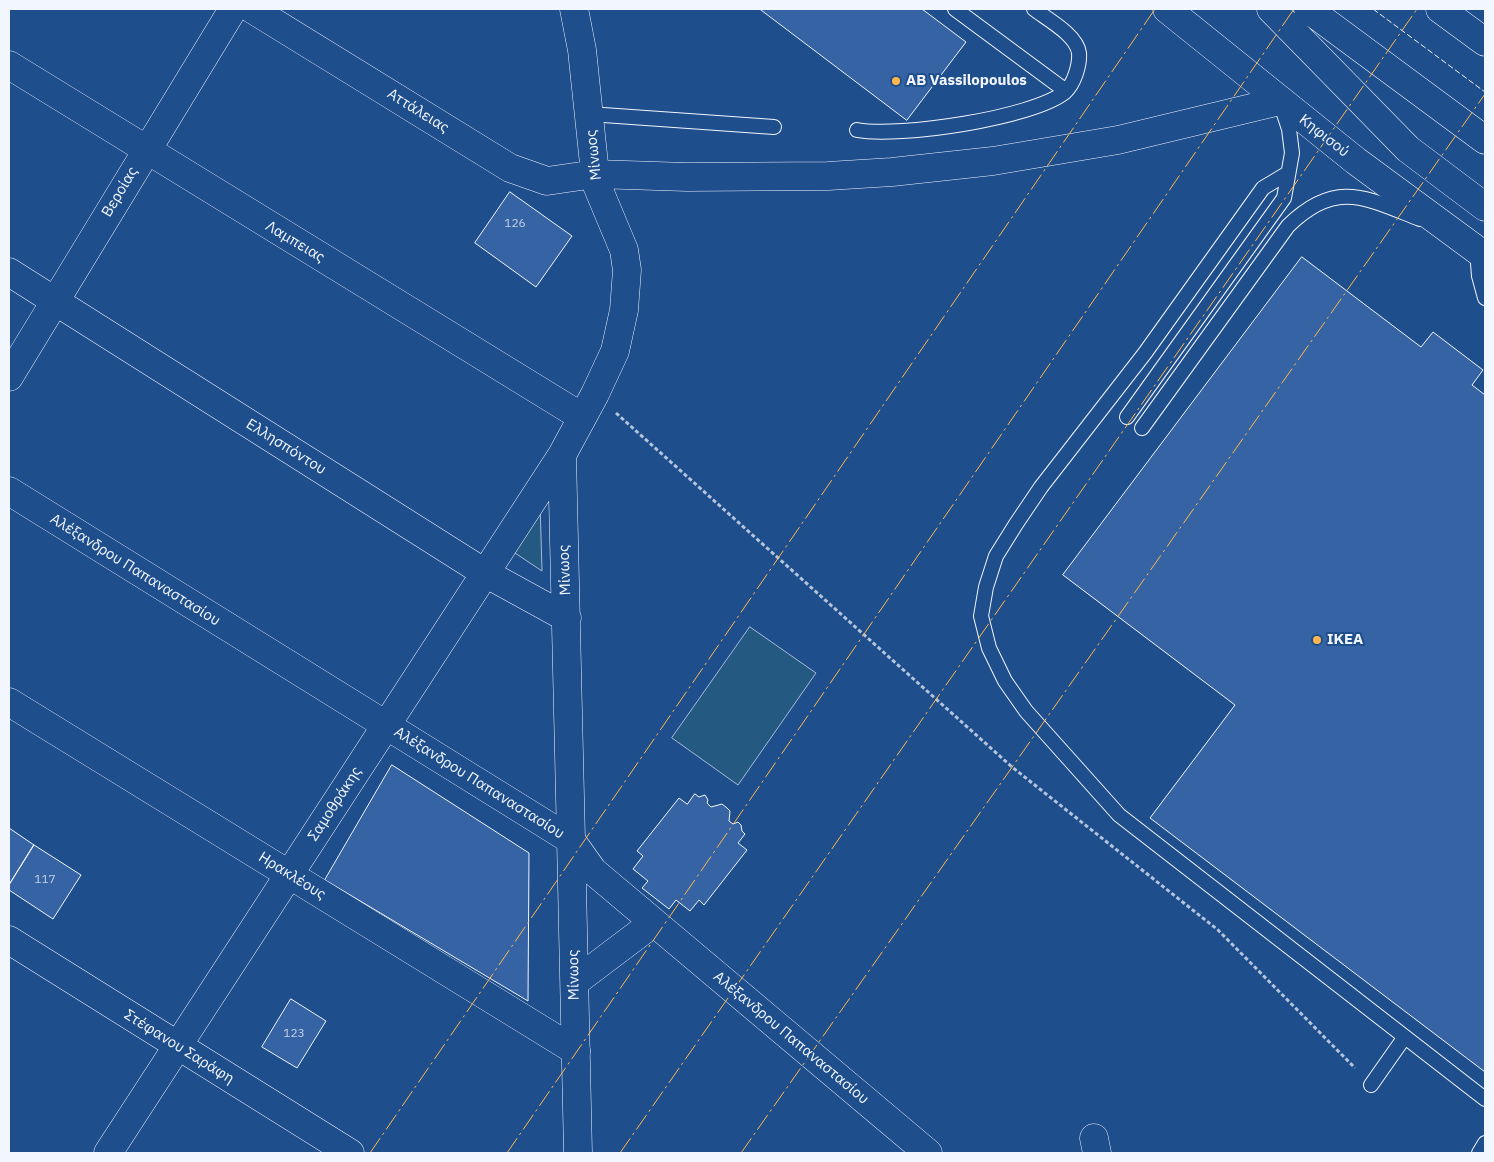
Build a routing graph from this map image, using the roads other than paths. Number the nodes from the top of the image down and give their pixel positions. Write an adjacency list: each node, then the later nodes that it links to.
1 (233, 9): 18 (main road, Βεροίας)
2 (252, 9): 20 (main road, Αττάλειας)
3 (574, 9): 14 (main road, Μίνωος)
4 (955, 9): 12 (lane)
5 (1034, 9): 12 (lane)
6 (1167, 9): 13 (main road, Κηφισού)
7 (1272, 9): 21 (main road)
8 (1308, 9): 17 (main road)
9 (1440, 9): 10 (main road)
10 (1485, 42)
11 (9, 65): 18 (main road, Λαμπειας)
12 (1066, 91): 16 (lane)
13 (1280, 101): 19 (lane); 20 (main road, Αττάλειας); 22 (main road, Κηφισού)
14 (589, 114): 15 (lane); 20 (main road, Μίνωος)
15 (774, 127)
16 (857, 130)
17 (1485, 140)
18 (145, 151): 26 (main road, Βεροίας); 28 (main road, Λαμπειας)
19 (1288, 173): 29 (lane); 42 (lane)
20 (595, 174): 28 (main road, Μίνωος)
21 (1485, 207)
22 (1448, 229): 23 (main road, Κηφισού); 30 (lane)
23 (1481, 254): 25 (lane)
24 (9, 272): 26 (main road, Ελλησπόντου)
25 (1485, 298)
26 (55, 301): 27 (main road, Βεροίας); 33 (main road, Ελλησπόντου)
27 (9, 377)
28 (582, 417): 31 (main road, Μίνωος)
29 (1127, 417)
30 (1142, 428)
31 (562, 455): 33 (main road, Σαμοθράκης); 34 (main road, Μίνωος)
32 (9, 491): 36 (main road, Αλέξανδρου Παπαναστασίου)
33 (485, 573): 34 (main road, Ελλησπόντου); 36 (main road, Σαμοθράκης)
34 (567, 618): 37 (main road, Μίνωος)
35 (9, 702): 38 (main road, Ηρακλέους)
36 (386, 726): 37 (main road, Αλέξανδρου Παπαναστασίου); 38 (main road, Σαμοθράκης)
37 (571, 840): 39 (main road, Αλέξανδρου Παπαναστασίου); 41 (main road, Μίνωος)
38 (289, 874): 43 (main road, Σαμοθράκης); 44 (main road, Ηρακλέους)
39 (653, 923): 41 (main road); 51 (main road, Αλέξανδρου Παπαναστασίου)
40 (9, 940): 43 (main road, Στέφανου Σαράφη)
41 (575, 982): 44 (main road, Μίνωος)
42 (1404, 1038): 45 (lane); 46 (lane)
43 (177, 1047): 48 (main road, Σαμοθράκης); 49 (main road, Στέφανου Σαράφη)
44 (576, 1051): 50 (main road, Μίνωος)
45 (1371, 1085)
46 (1485, 1099)
47 (1485, 1143): 52 (lane)
48 (108, 1153)
49 (350, 1153)
50 (578, 1153)
51 (928, 1153)
52 (1479, 1153)

